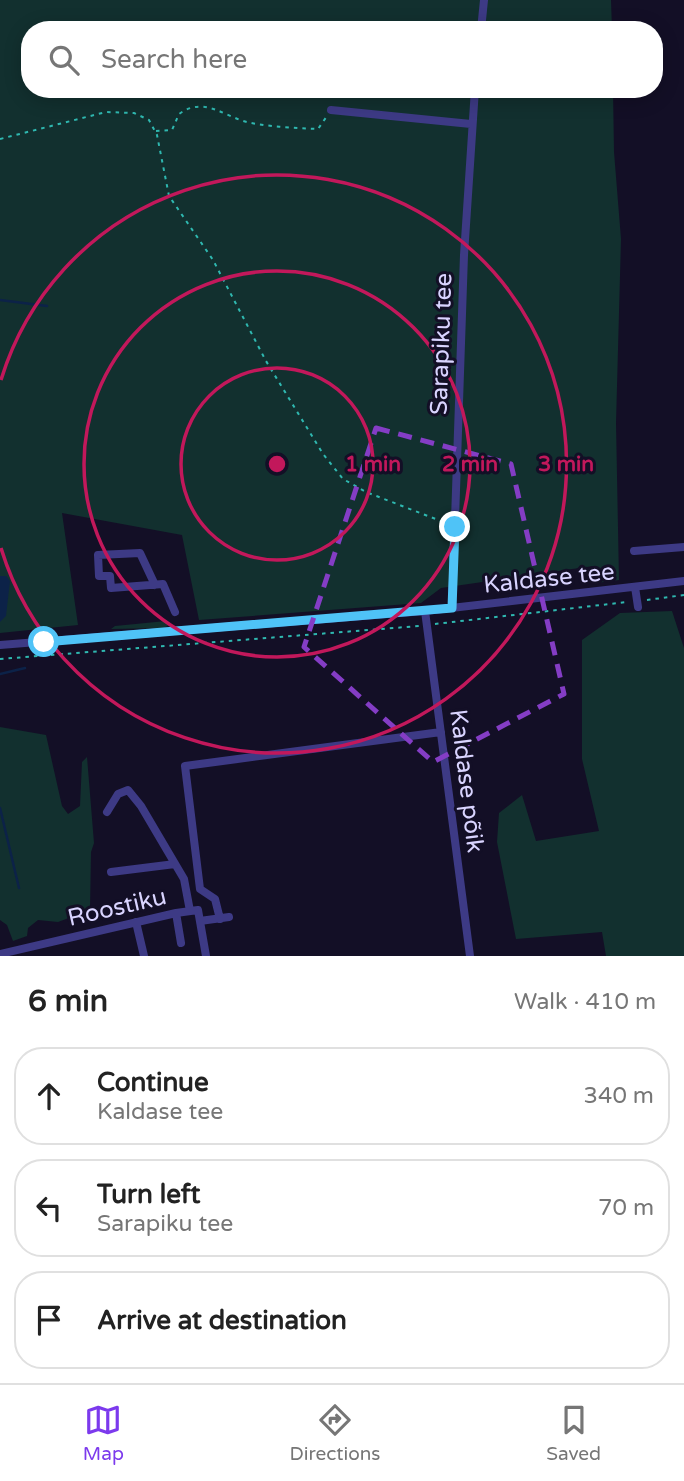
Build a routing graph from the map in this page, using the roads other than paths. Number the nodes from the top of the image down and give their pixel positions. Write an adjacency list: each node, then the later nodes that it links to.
1 (485, 0): 2 (street)
2 (482, 21)
3 (474, 98): 5 (street, Sarapiku tee)
4 (331, 110): 5 (street)
5 (471, 124): 12 (street, Sarapiku tee)
6 (684, 547): 7 (street)
7 (634, 551)
8 (684, 581): 10 (street, Kaldase tee)
9 (155, 585): 9 (street); 14 (street)
10 (635, 587): 11 (street); 12 (street, Kaldase tee)
11 (638, 604)
12 (452, 608): 13 (street, Kaldase tee)
13 (425, 611): 15 (street, Kaldase tee); 16 (street, Kaldase põik)
14 (175, 612)
15 (0, 645)
16 (441, 732): 22 (street); 30 (street, Kaldase põik)
17 (107, 812): 18 (street)
18 (175, 864): 19 (street); 20 (street)
19 (111, 872)
20 (190, 911): 21 (street, Roostiku); 22 (street, Roostiku)
21 (176, 912): 23 (street, Roostiku); 24 (street)
22 (200, 921): 29 (street, Roostiku)
23 (136, 922): 25 (street, Roostiku); 28 (street)
24 (181, 943)
25 (39, 945): 26 (street, Roostiku); 27 (street)
26 (0, 954)
27 (41, 956)
28 (144, 956)
29 (206, 956)
30 (470, 956)

